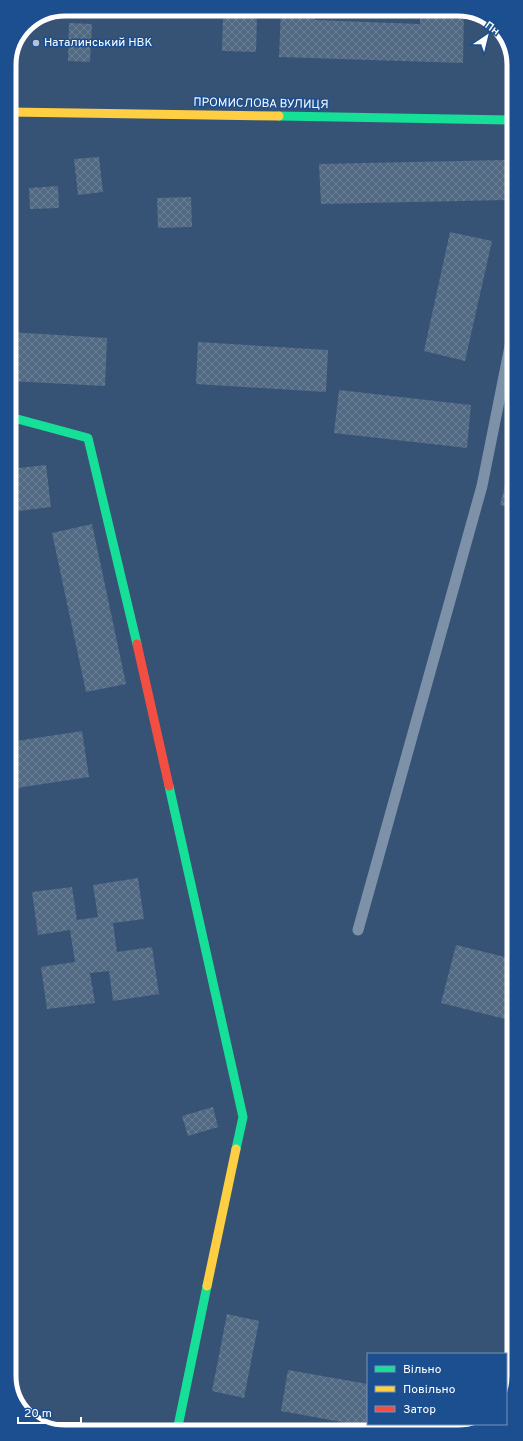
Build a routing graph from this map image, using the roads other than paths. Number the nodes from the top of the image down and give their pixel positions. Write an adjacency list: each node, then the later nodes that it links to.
1 (16, 112): 2 (street, ПРОМИСЛОВА ВУЛИЦЯ)
2 (507, 120)
3 (507, 361): 5 (lane)
4 (16, 419): 6 (street)
5 (358, 930)
6 (179, 1425)

